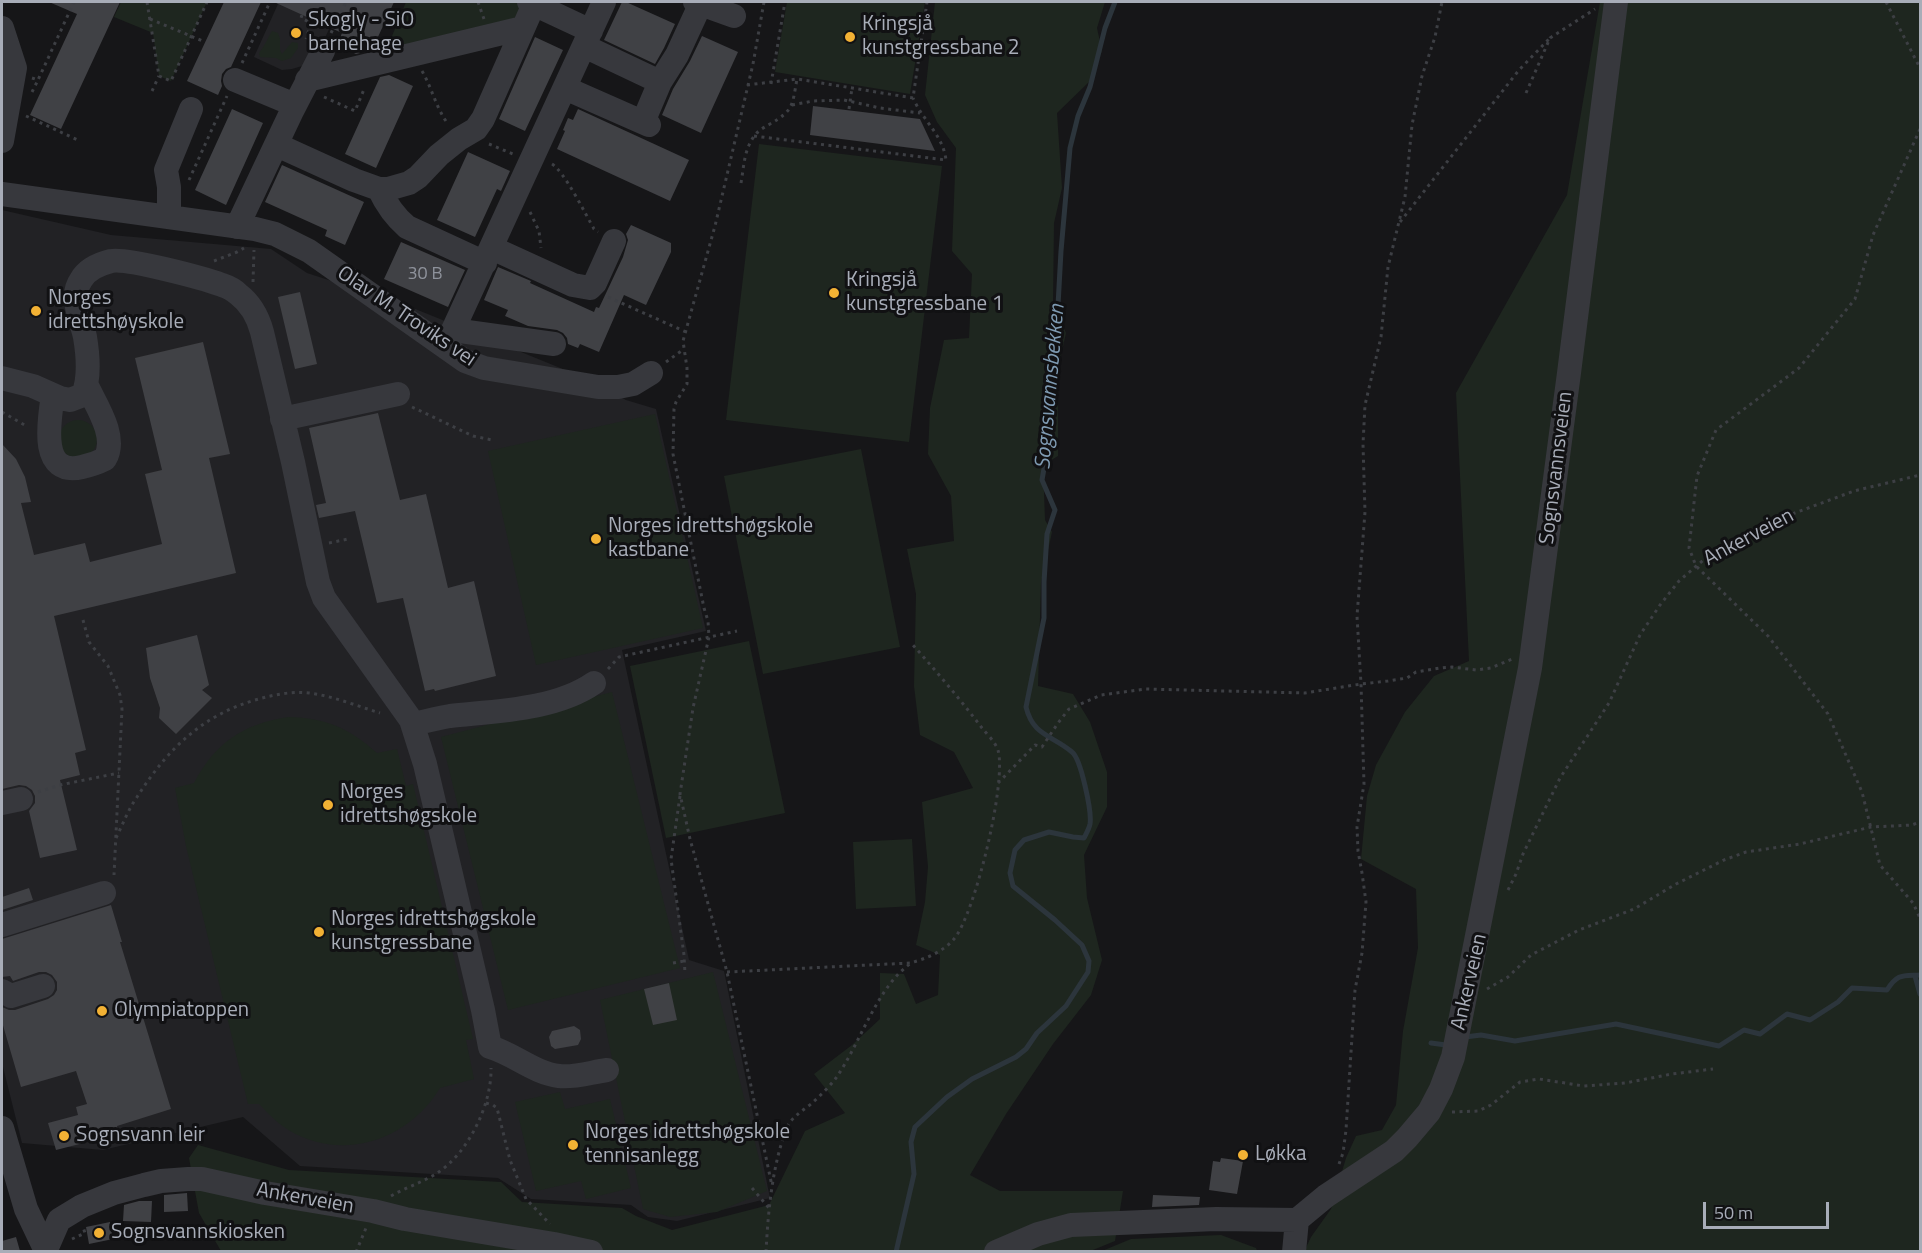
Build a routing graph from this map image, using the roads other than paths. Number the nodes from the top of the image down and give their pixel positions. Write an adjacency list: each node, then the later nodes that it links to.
1 (604, 2): 8 (street)
2 (698, 2): 5 (street); 11 (street)
3 (532, 3): 7 (street); 8 (street)
4 (1607, 4): 35 (street, Sognsvannsveien)
5 (734, 16)
6 (2, 28): 15 (street)
7 (523, 28): 13 (street); 17 (street)
8 (588, 39): 11 (street); 12 (street)
9 (323, 51): 13 (street)
10 (235, 80): 13 (street)
11 (660, 82): 12 (street)
12 (565, 88): 22 (street)
13 (302, 91): 16 (street)
14 (190, 109): 19 (street)
15 (2, 141)
16 (277, 145): 17 (street); 20 (street)
17 (379, 189): 22 (street)
18 (2, 194): 19 (street, Olav M. Troviks vei)
19 (169, 217): 20 (street, Olav M. Troviks vei)
20 (242, 236): 23 (street, Olav M. Troviks vei)
21 (614, 241): 22 (street)
22 (488, 256): 23 (street)
23 (449, 338): 24 (street); 25 (street, Olav M. Troviks vei)
24 (554, 344)
25 (651, 373)
26 (2, 378): 28 (street)
27 (87, 386): 28 (street); 28 (street); 30 (street)
28 (53, 395)
29 (394, 395): 30 (street)
30 (282, 419): 32 (street)
31 (594, 683): 32 (street)
32 (412, 722): 38 (street)
33 (104, 893): 34 (street)
34 (2, 925)
35 (1478, 930): 40 (street, Ankerveien)
36 (44, 987): 37 (street)
37 (2, 991)
38 (606, 1070)
39 (2, 1128): 41 (street)
40 (1297, 1220): 43 (street); 44 (street)
41 (46, 1251): 42 (street, Ankerveien)
42 (591, 1251)
43 (996, 1251)
44 (1294, 1251)

